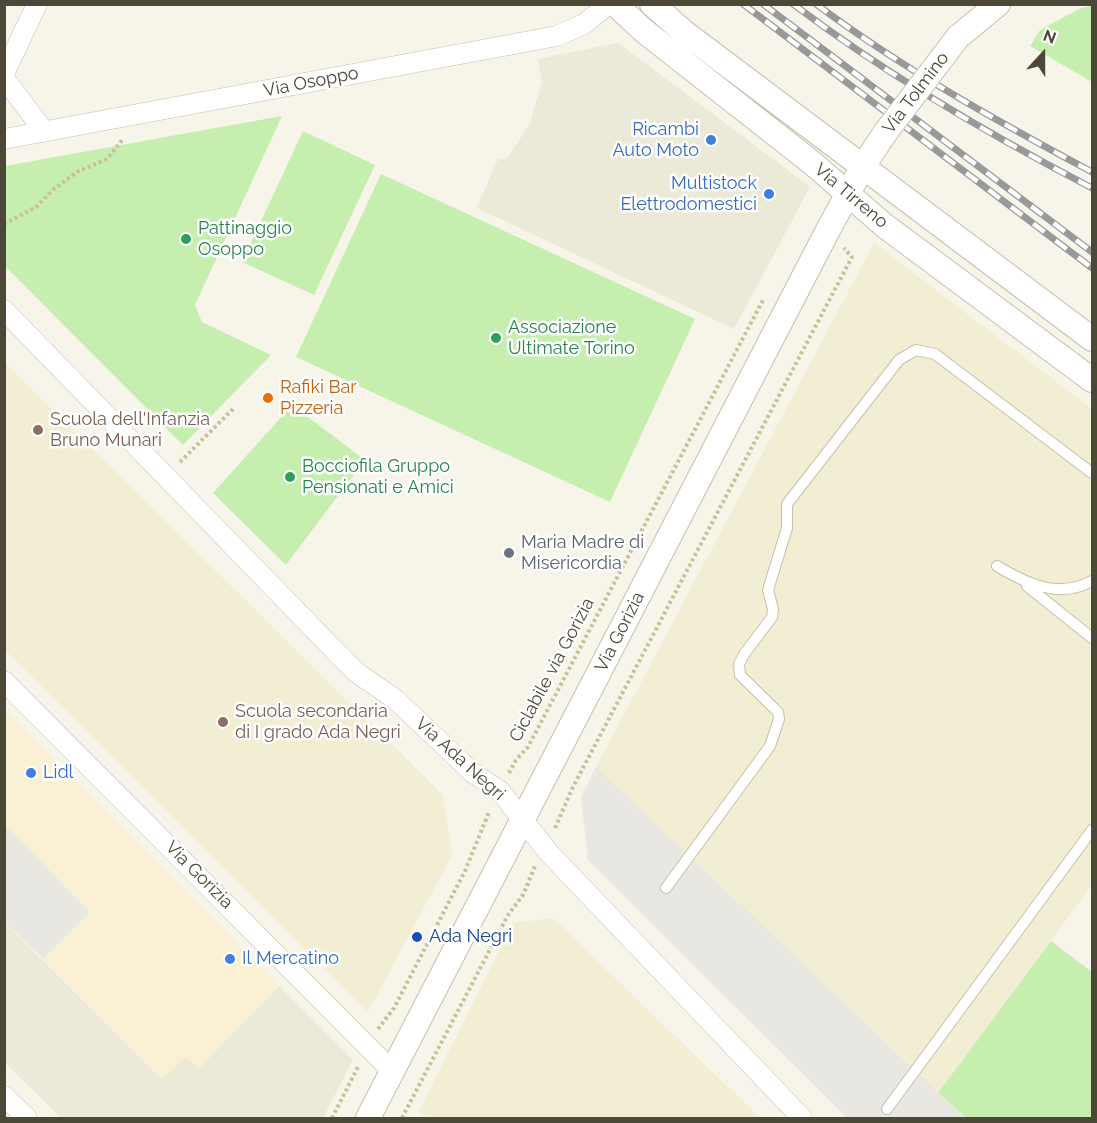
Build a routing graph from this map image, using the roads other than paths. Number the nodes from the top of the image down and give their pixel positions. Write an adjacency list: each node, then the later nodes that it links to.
1 (37, 4): 6 (street)
2 (609, 4): 8 (street, Via Osoppo)
3 (615, 4): 11 (street, Via Tirreno)
4 (652, 4): 10 (street, Via Tirreno)
5 (998, 4): 10 (street, Via Tolmino, bridge)
6 (4, 74)
7 (4, 78): 8 (street)
8 (44, 131): 9 (street, Via Osoppo)
9 (4, 139)
10 (863, 166): 11 (street, Via Tolmino); 13 (street, Via Tirreno)
11 (848, 194): 14 (street, Via Tirreno); 21 (street, Via Gorizia)
12 (4, 310): 21 (street, Via Ada Negri)
13 (1092, 339)
14 (1092, 380)
15 (1092, 473): 23 (lane)
16 (998, 566): 17 (lane)
17 (1017, 578): 18 (lane); 19 (lane)
18 (1092, 581)
19 (1092, 638)
20 (4, 681): 24 (street, Via Gorizia)
21 (522, 820): 24 (street, Via Gorizia); 29 (street, Via Ada Negri)
22 (1092, 830): 26 (lane)
23 (666, 888)
24 (392, 1071): 28 (street, Via Gorizia)
25 (4, 1096): 27 (street)
26 (887, 1109)
27 (27, 1119)
28 (368, 1119)
29 (802, 1119)

